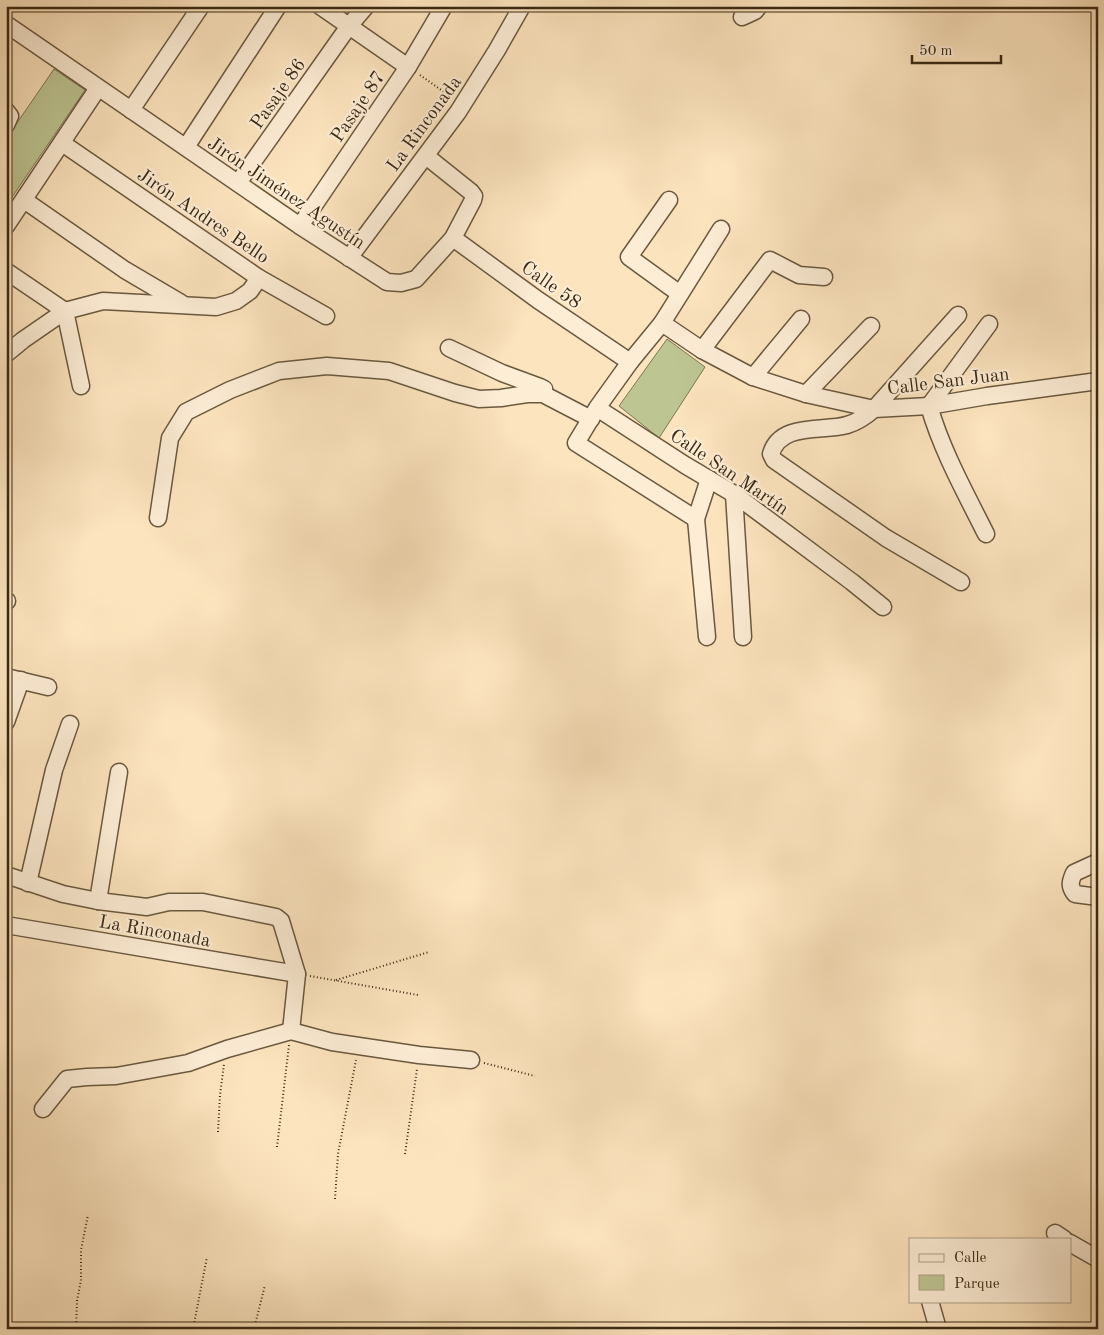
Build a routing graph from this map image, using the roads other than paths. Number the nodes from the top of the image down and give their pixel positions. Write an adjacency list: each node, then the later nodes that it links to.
1 (201, 6): 13 (street)
2 (278, 6): 15 (street)
3 (320, 6): 10 (street)
4 (366, 6): 10 (street, Pasaje 86)
5 (444, 6): 11 (street, Pasaje 87)
6 (522, 6): 16 (street, La Rinconada)
7 (759, 6): 8 (street)
8 (742, 17)
9 (6, 24): 12 (street, Jirón Jiménez Agustín)
10 (349, 26): 11 (street); 17 (street, Pasaje 86)
11 (408, 67): 21 (street, Pasaje 87)
12 (98, 88): 13 (street, Jirón Jiménez Agustín); 14 (street)
13 (131, 110): 15 (street, Jirón Jiménez Agustín)
14 (62, 143): 18 (street); 27 (street, Jirón Andres Bello)
15 (186, 147): 17 (street, Jirón Jiménez Agustín)
16 (426, 156): 23 (street, Jirón Jiménez Agustín); 24 (street, La Rinconada)
17 (238, 183): 21 (street, Jirón Jiménez Agustín)
18 (24, 200): 20 (street); 29 (street)
19 (669, 200): 28 (street)
20 (6, 226)
21 (300, 226): 24 (street, Jirón Jiménez Agustín)
22 (721, 229): 28 (street)
23 (453, 238): 24 (street, Jirón Jiménez Agustín); 40 (street, Calle 58)
24 (349, 258)
25 (6, 271): 30 (street)
26 (824, 277): 38 (street)
27 (259, 278): 29 (street); 32 (street, Jirón Andres Bello)
28 (680, 294): 34 (street)
29 (182, 304): 30 (street)
30 (65, 311): 39 (street); 43 (street)
31 (958, 315): 47 (street)
32 (326, 316)
33 (801, 319): 41 (street)
34 (662, 323): 38 (street, Calle San Juan); 40 (street)
35 (989, 324): 46 (street)
36 (871, 326): 45 (street)
37 (449, 348): 44 (street, Calle San Martín)
38 (702, 350): 41 (street, Calle San Juan)
39 (6, 354)
40 (630, 362): 48 (street)
41 (752, 377): 45 (street, Calle San Juan)
42 (1098, 380): 46 (street, Calle San Juan)
43 (81, 386)
44 (544, 394): 48 (street, Calle San Martín); 51 (street)
45 (806, 394): 47 (street, Calle San Juan)
46 (929, 406): 47 (street, Calle San Juan); 53 (street)
47 (874, 409): 54 (street)
48 (594, 413): 49 (street, Calle San Martín); 52 (street)
49 (709, 479): 50 (street, Calle San Martín); 52 (street)
50 (734, 494): 55 (street, Calle San Martín); 57 (street)
51 (158, 518)
52 (696, 519): 56 (street)
53 (986, 534)
54 (962, 582)
55 (883, 607)
56 (707, 637)
57 (743, 637)
58 (14, 678): 59 (street); 60 (street)
59 (48, 687)
60 (6, 722)
61 (70, 724): 65 (street)
62 (119, 772): 67 (street)
63 (1098, 862): 66 (street)
64 (6, 875): 65 (street)
65 (28, 883): 67 (street)
66 (1098, 897)
67 (98, 901): 69 (street)
68 (6, 925): 69 (street, La Rinconada)
69 (297, 974): 70 (street)
70 (291, 1031): 71 (street); 72 (street)
71 (471, 1060)
72 (43, 1109)
73 (1072, 1244): 74 (street)
74 (1098, 1259)
75 (930, 1302): 76 (street)
76 (938, 1329)

